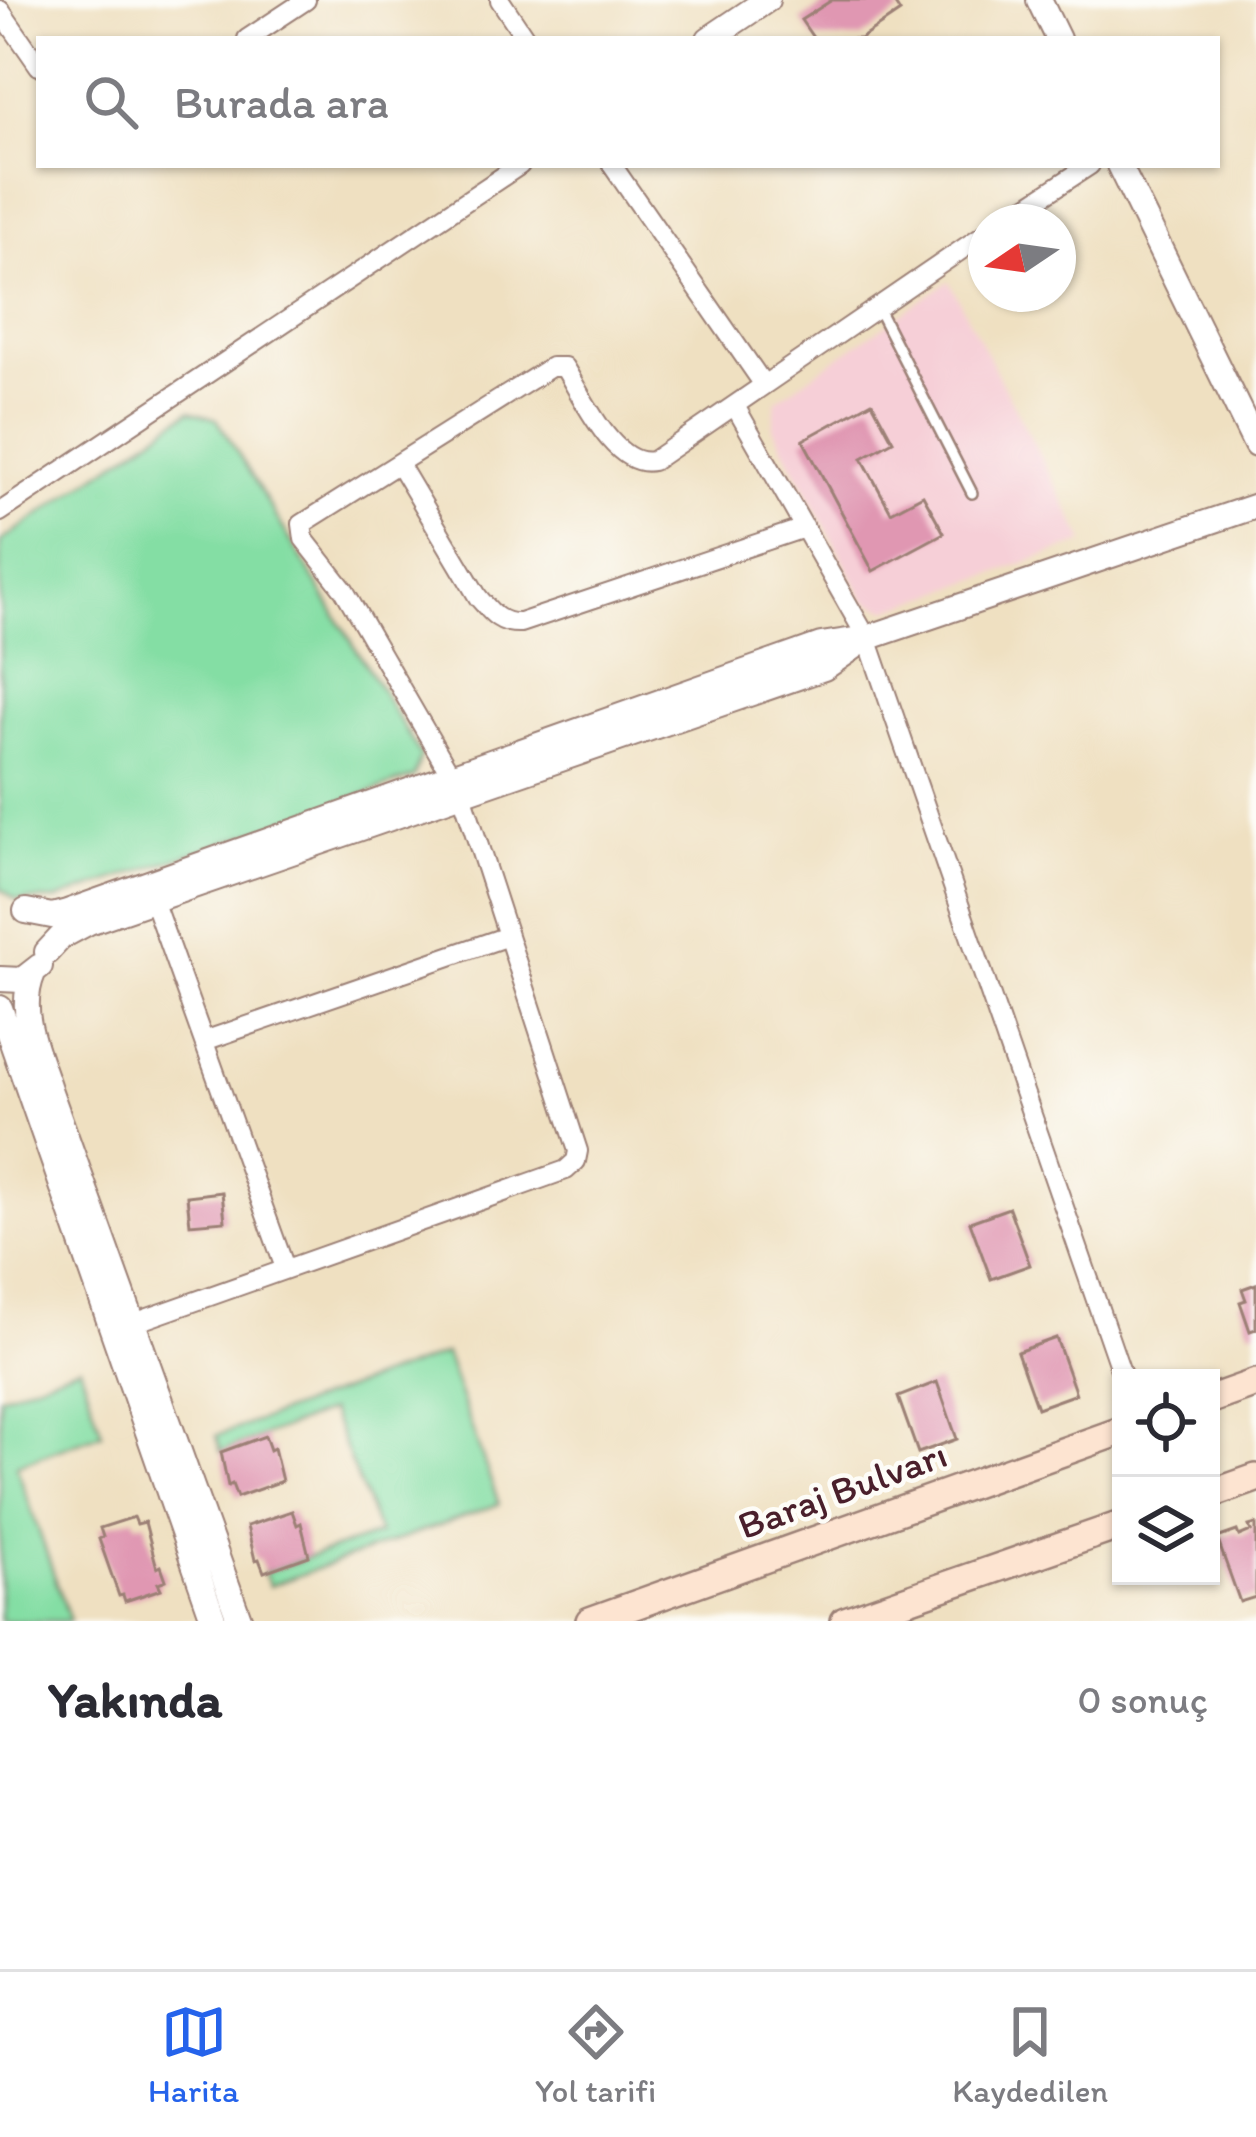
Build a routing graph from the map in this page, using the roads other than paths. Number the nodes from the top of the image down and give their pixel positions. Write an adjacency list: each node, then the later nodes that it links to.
1 (306, 0): 6 (street)
2 (500, 0): 7 (street)
3 (767, 0): 8 (street)
4 (1039, 0): 9 (street)
5 (0, 10): 10 (street)
6 (252, 36)
7 (524, 36)
8 (713, 36)
9 (1057, 36)
10 (36, 62)
11 (516, 168): 24 (street)
12 (614, 168): 18 (street)
13 (1085, 168): 15 (street)
14 (1120, 168): 20 (street)
15 (1030, 204)
16 (968, 245): 17 (street)
17 (876, 305): 18 (street); 22 (lane)
18 (764, 385): 19 (street)
19 (735, 406): 21 (street); 25 (street)
20 (1256, 444)
21 (399, 464): 25 (street); 27 (street)
22 (972, 493)
23 (1256, 506): 26 (street)
24 (0, 512)
25 (804, 528): 26 (street)
26 (867, 638): 27 (street); 37 (street)
27 (457, 783): 28 (street); 29 (street); 30 (street)
28 (153, 900): 31 (street); 34 (street)
29 (7, 908): 31 (street)
30 (508, 936): 34 (street); 35 (street)
31 (40, 963): 32 (street); 36 (street)
32 (0, 980)
33 (0, 1008): 44 (street)
34 (204, 1040): 35 (street)
35 (285, 1268): 36 (street)
36 (134, 1322): 45 (street)
37 (1120, 1369)
38 (1256, 1383): 39 (main road)
39 (1220, 1396)
40 (1112, 1434): 46 (main road, Baraj Bulvarı)
41 (1256, 1478): 42 (main road)
42 (1220, 1491)
43 (1112, 1528): 47 (main road)
44 (214, 1621)
45 (240, 1621)
46 (590, 1621)
47 (844, 1621)

